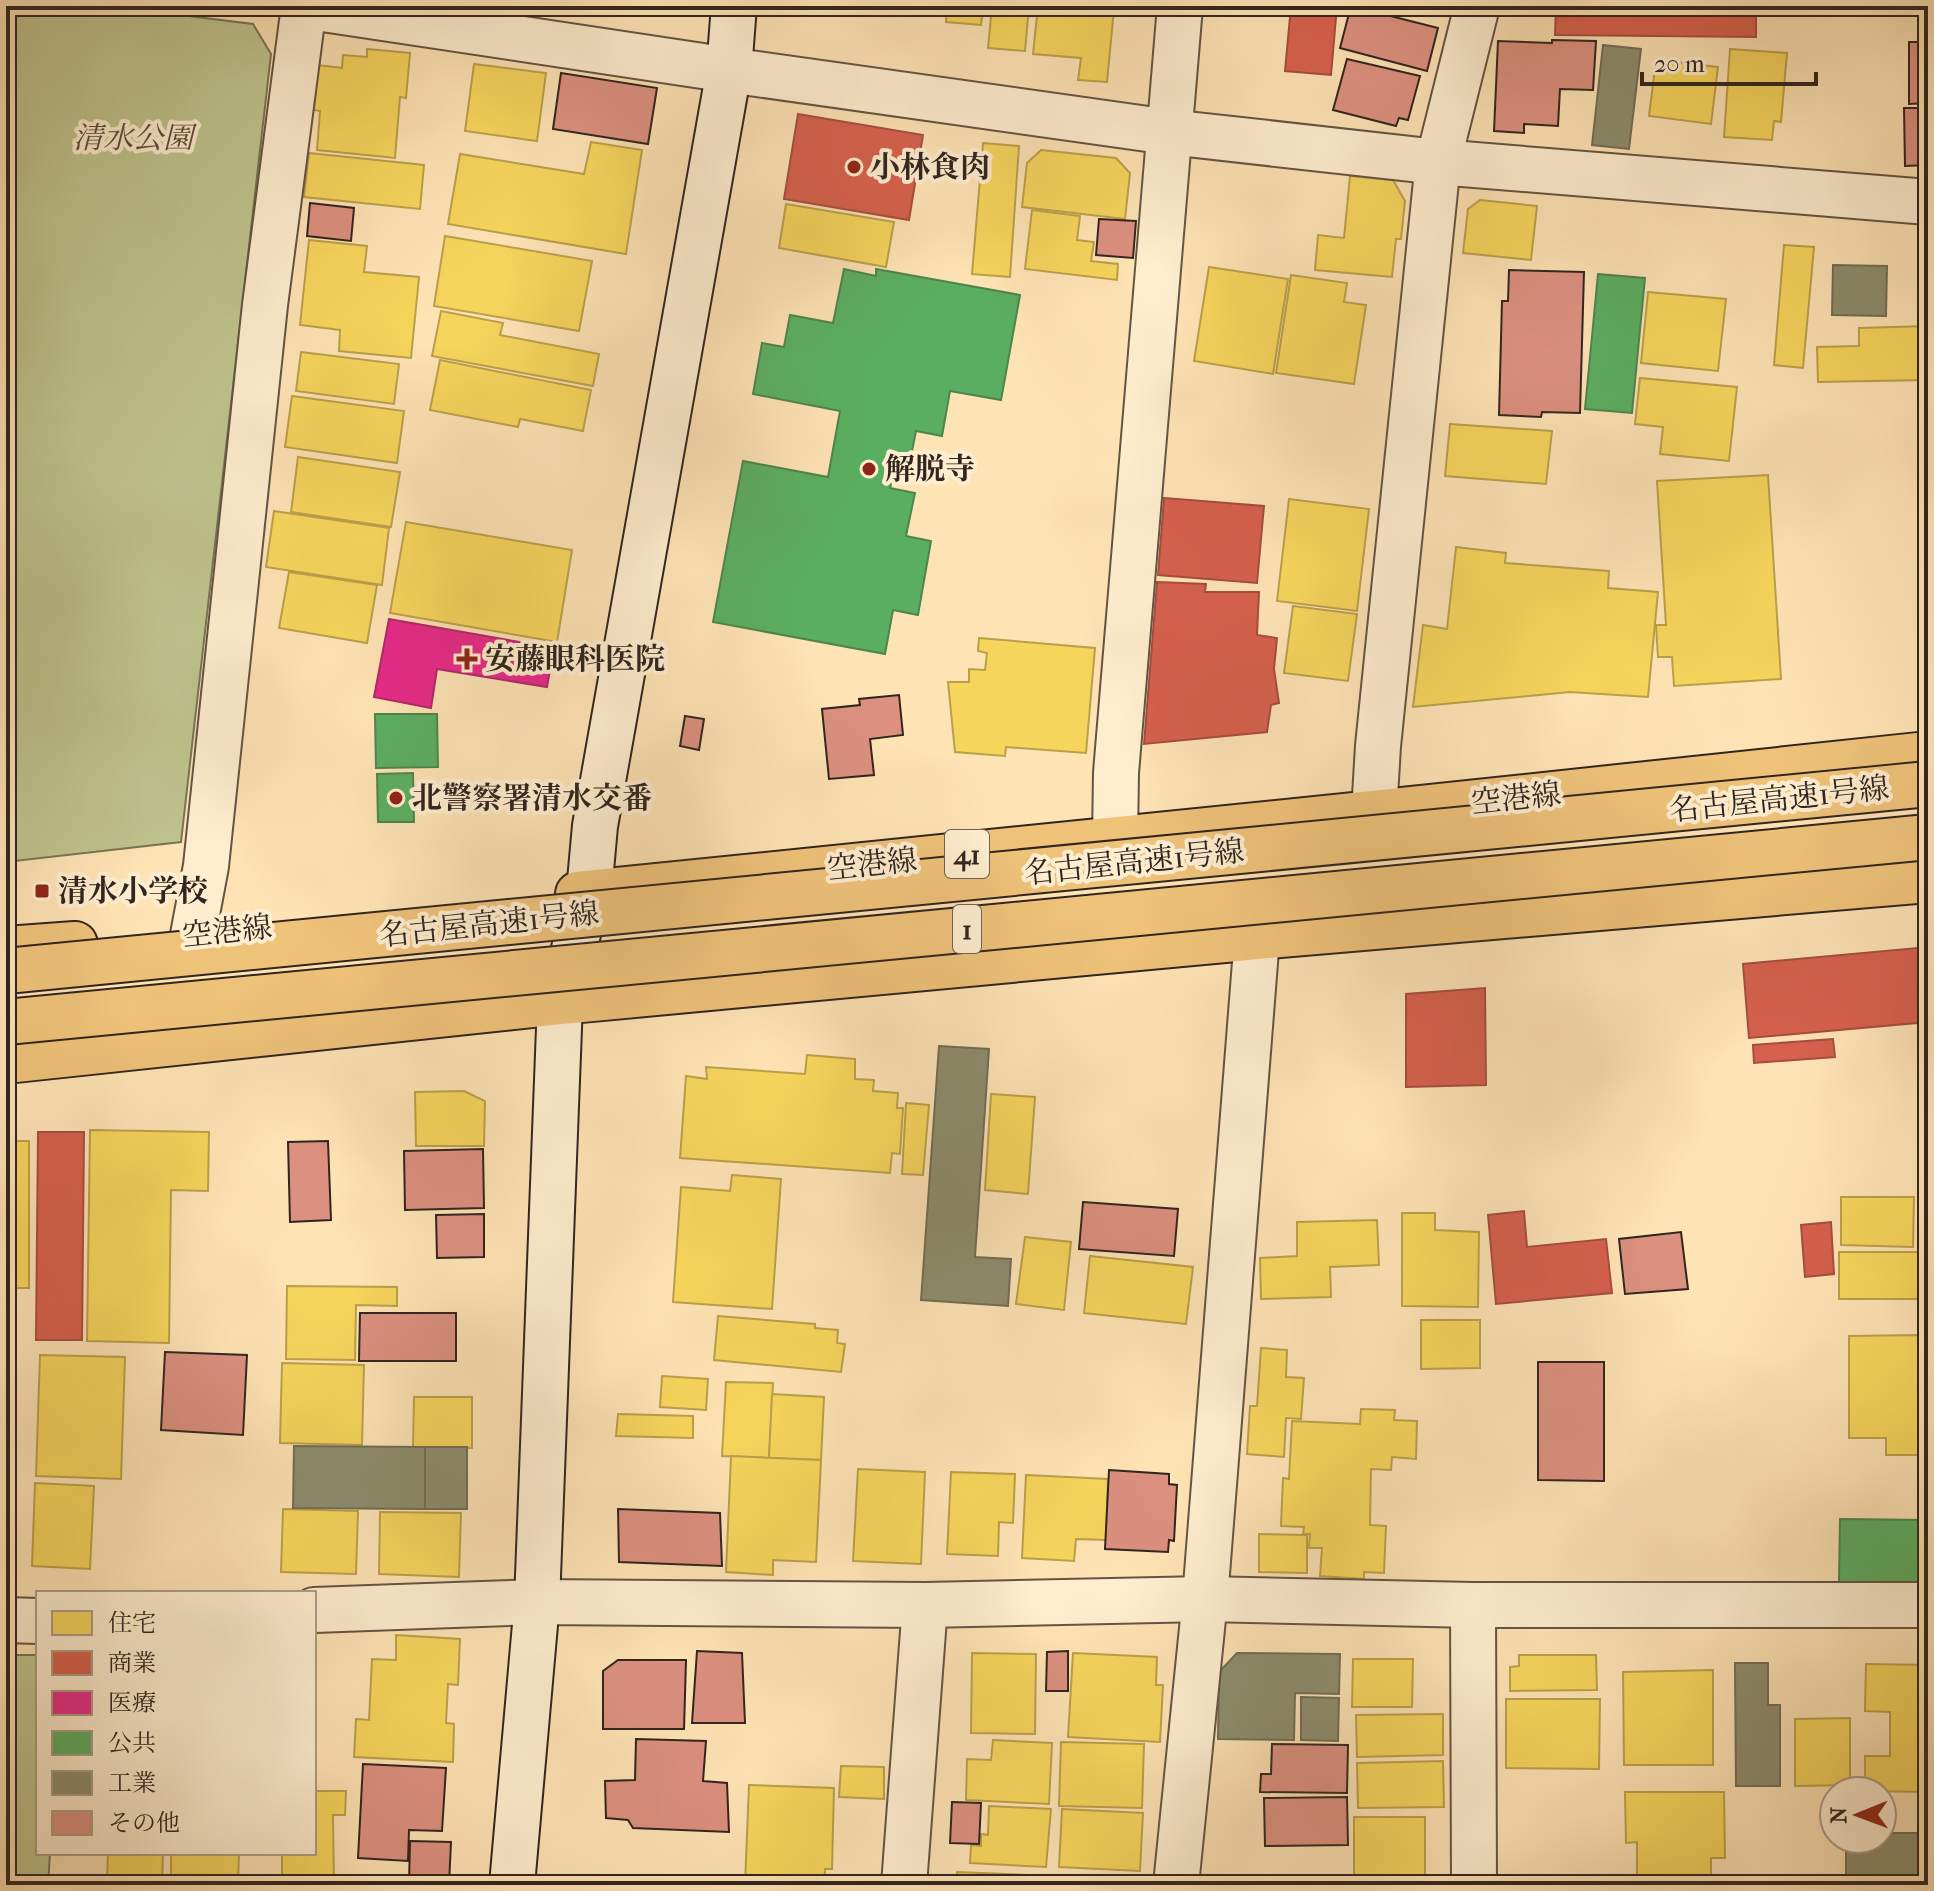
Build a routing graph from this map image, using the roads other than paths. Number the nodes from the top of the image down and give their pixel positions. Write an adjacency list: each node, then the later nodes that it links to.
1 (304, 6): 5 (street); 16 (street)
2 (734, 6): 5 (street)
3 (1180, 6): 6 (street)
4 (1477, 6): 7 (street)
5 (729, 70): 6 (street); 15 (street)
6 (1169, 132): 7 (street); 13 (street)
7 (1438, 162): 8 (street); 11 (street)
8 (1928, 202)
9 (1928, 754): 11 (highway, 空港線 / 41)
10 (1928, 784): 19 (highway, 名古屋高速1号線 / 1, bridge)
11 (1374, 813): 13 (highway, 空港線 / 41)
12 (1928, 837): 21 (highway, 名古屋高速1号線 / 1, bridge)
13 (1115, 839): 15 (highway, 空港線 / 41)
14 (1928, 880): 17 (highway)
15 (589, 892): 16 (highway, 空港線 / 41); 20 (street)
16 (193, 935): 18 (highway, 空港線 / 41)
17 (1257, 937): 20 (highway); 23 (street)
18 (6, 949)
19 (6, 971)
20 (560, 1002): 22 (highway); 24 (street)
21 (6, 1022)
22 (6, 1061)
23 (1205, 1599): 25 (street); 26 (street); 33 (street)
24 (537, 1602): 25 (street); 28 (street); 31 (street)
25 (925, 1605): 32 (street)
26 (1473, 1605): 27 (street); 34 (street)
27 (1928, 1605)
28 (316, 1610)
29 (6, 1620): 30 (street)
30 (36, 1621)
31 (512, 1885)
32 (904, 1885)
33 (1176, 1885)
34 (1474, 1885)

